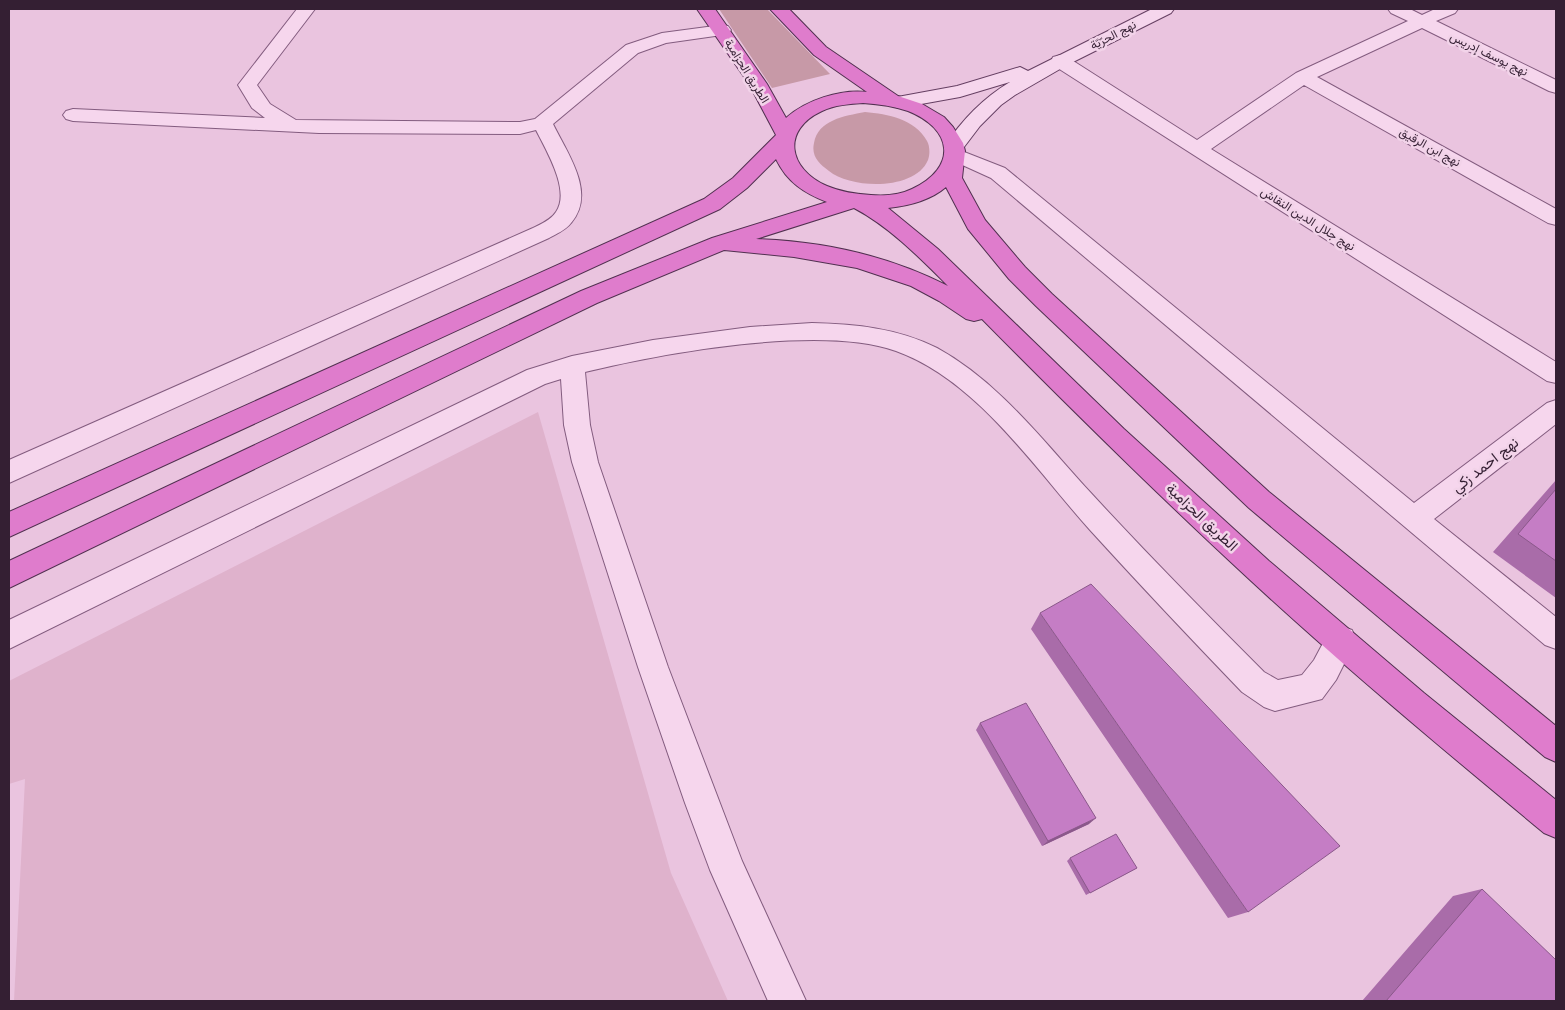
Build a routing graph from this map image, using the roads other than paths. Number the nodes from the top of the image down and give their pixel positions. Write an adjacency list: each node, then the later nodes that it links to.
1 (306, 9): 15 (street)
2 (706, 9): 8 (highway, الطريق الحزامية)
3 (779, 9): 12 (highway)
4 (1165, 9): 9 (street, نهج الحرّيّة)
5 (1397, 9): 7 (street, نهج يوسف إدريس)
6 (1449, 9): 7 (street)
7 (1421, 21): 10 (street); 11 (street, نهج يوسف إدريس)
8 (722, 30): 14 (street); 16 (highway, الطريق الحزامية)
9 (1060, 62): 12 (street); 17 (street, نهج جلال الدين النقاش); 18 (street)
10 (1303, 77): 17 (street); 20 (street, نهج ابن الرقيق)
11 (1556, 87)
12 (895, 101): 16 (highway); 18 (highway)
13 (73, 115): 15 (street)
14 (542, 123): 15 (street); 26 (street)
15 (292, 125)
16 (784, 137): 19 (highway, الطريق الحزامية); 28 (highway)
17 (1196, 149): 24 (street, نهج جلال الدين النقاش)
18 (954, 154): 19 (highway, الطريق الحزامية); 27 (street); 33 (highway)
19 (857, 202): 21 (highway); 23 (highway, الطريق الحزامية)
20 (1556, 218)
21 (716, 245): 23 (highway); 29 (highway)
22 (572, 365): 30 (street); 32 (street); 35 (street)
23 (1045, 367): 32 (highway, الطريق الحزامية)
24 (1556, 374)
25 (1556, 410): 27 (street, نهج احمد زكي)
26 (9, 472)
27 (1414, 520): 31 (street)
28 (9, 525)
29 (9, 575)
30 (9, 635)
31 (1556, 635)
32 (1341, 640): 34 (highway, الطريق الحزامية)
33 (1556, 746)
34 (1556, 821)
35 (787, 1001)

